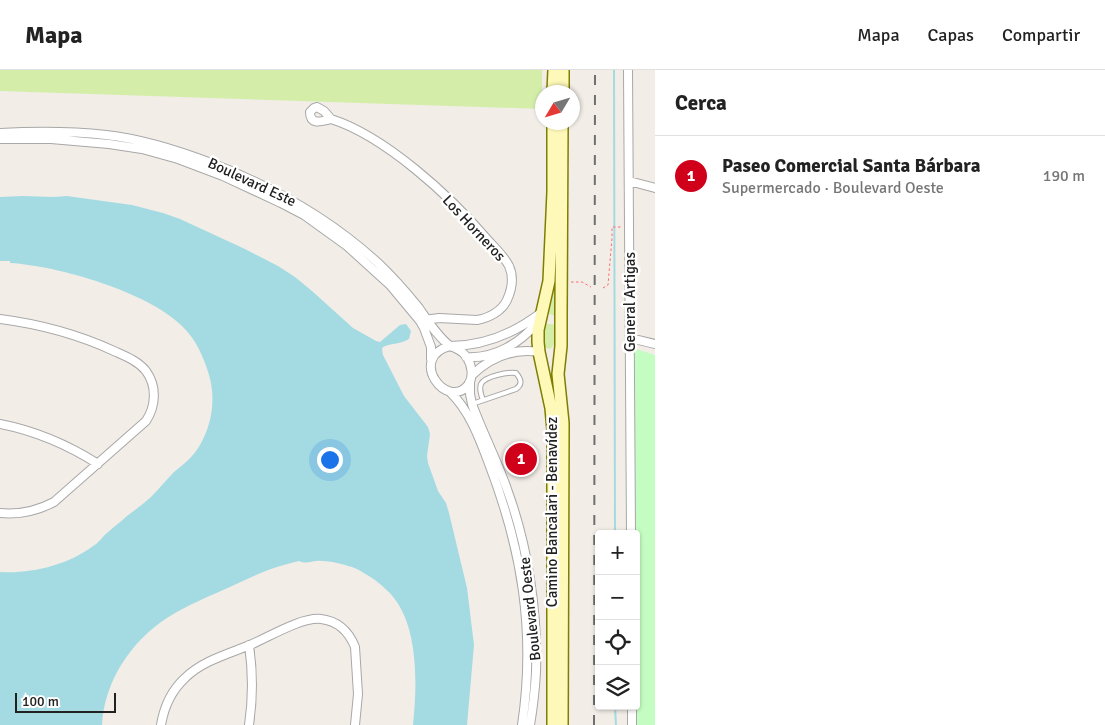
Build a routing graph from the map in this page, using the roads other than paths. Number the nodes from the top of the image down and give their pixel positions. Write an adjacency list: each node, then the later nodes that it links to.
1 (554, 70): 4 (main road)
2 (563, 70): 5 (main road)
3 (628, 70): 12 (street, General Artigas)
4 (554, 85)
5 (563, 85)
6 (331, 119): 16 (street, Los Horneros)
7 (553, 130): 14 (main road, Camino Bancalari - Benavídez)
8 (562, 130): 17 (main road, Camino Bancalari - Benavídez)
9 (0, 133): 10 (street, Boulevard Este)
10 (51, 135): 11 (street, Boulevard Este); 16 (street, Boulevard Este)
11 (0, 139)
12 (629, 181): 13 (street); 18 (street, General Artigas)
13 (655, 188)
14 (541, 316): 17 (main road); 20 (street); 22 (main road, Camino Bancalari - Benavídez); 23 (street)
15 (0, 319): 32 (street)
16 (423, 320): 20 (street, Boulevard Este); 24 (street, Boulevard Este)
17 (561, 326): 21 (main road, Camino Bancalari - Benavídez)
18 (630, 338): 19 (street); 35 (street, General Artigas)
19 (655, 344)
20 (450, 346): 23 (street); 24 (street)
21 (560, 346): 22 (main road); 43 (main road, Camino Bancalari - Benavídez)
22 (538, 352): 25 (street); 42 (main road, Camino Bancalari - Benavídez)
23 (466, 357): 25 (street)
24 (432, 359): 26 (street)
25 (471, 378): 26 (street); 28 (street, Boulevard Oeste)
26 (450, 392): 30 (street, Boulevard Oeste)
27 (481, 393): 28 (lane); 29 (lane); 29 (lane)
28 (471, 400): 29 (lane); 30 (street); 33 (street, Boulevard Oeste)
29 (483, 400)
30 (463, 406): 33 (street, Boulevard Oeste)
31 (0, 424): 32 (street)
32 (98, 464): 34 (street)
33 (509, 508): 39 (street, Boulevard Oeste)
34 (0, 513)
35 (631, 530)
36 (249, 645): 38 (street); 40 (street); 41 (street)
37 (632, 710): 44 (street)
38 (162, 721)
39 (527, 723)
40 (249, 725)
41 (355, 725)
42 (553, 725)
43 (562, 725)
44 (632, 725)

